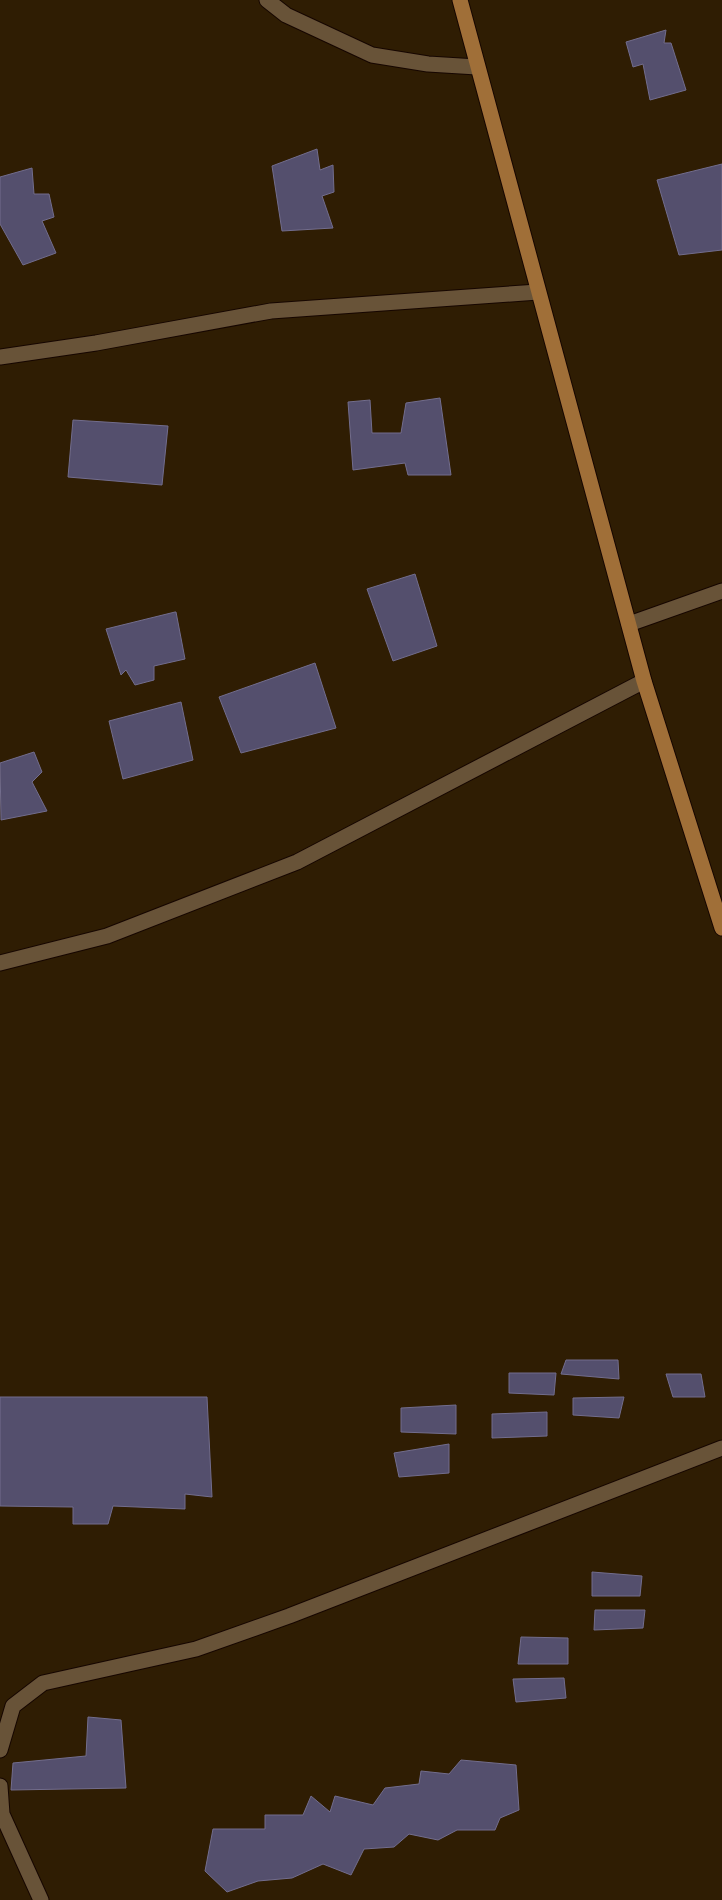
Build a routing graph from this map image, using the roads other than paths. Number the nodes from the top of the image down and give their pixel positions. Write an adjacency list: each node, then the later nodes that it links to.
1 (267, 0): 3 (street)
2 (460, 0): 3 (main road)
3 (478, 67): 4 (main road)
4 (538, 292): 5 (street); 7 (main road)
5 (0, 357)
6 (722, 592): 7 (street)
7 (629, 624): 8 (main road)
8 (644, 681): 9 (main road); 10 (street)
9 (722, 928)
10 (0, 963)
11 (722, 1448): 12 (street)
12 (0, 1750)
13 (0, 1786): 14 (street)
14 (41, 1900)

